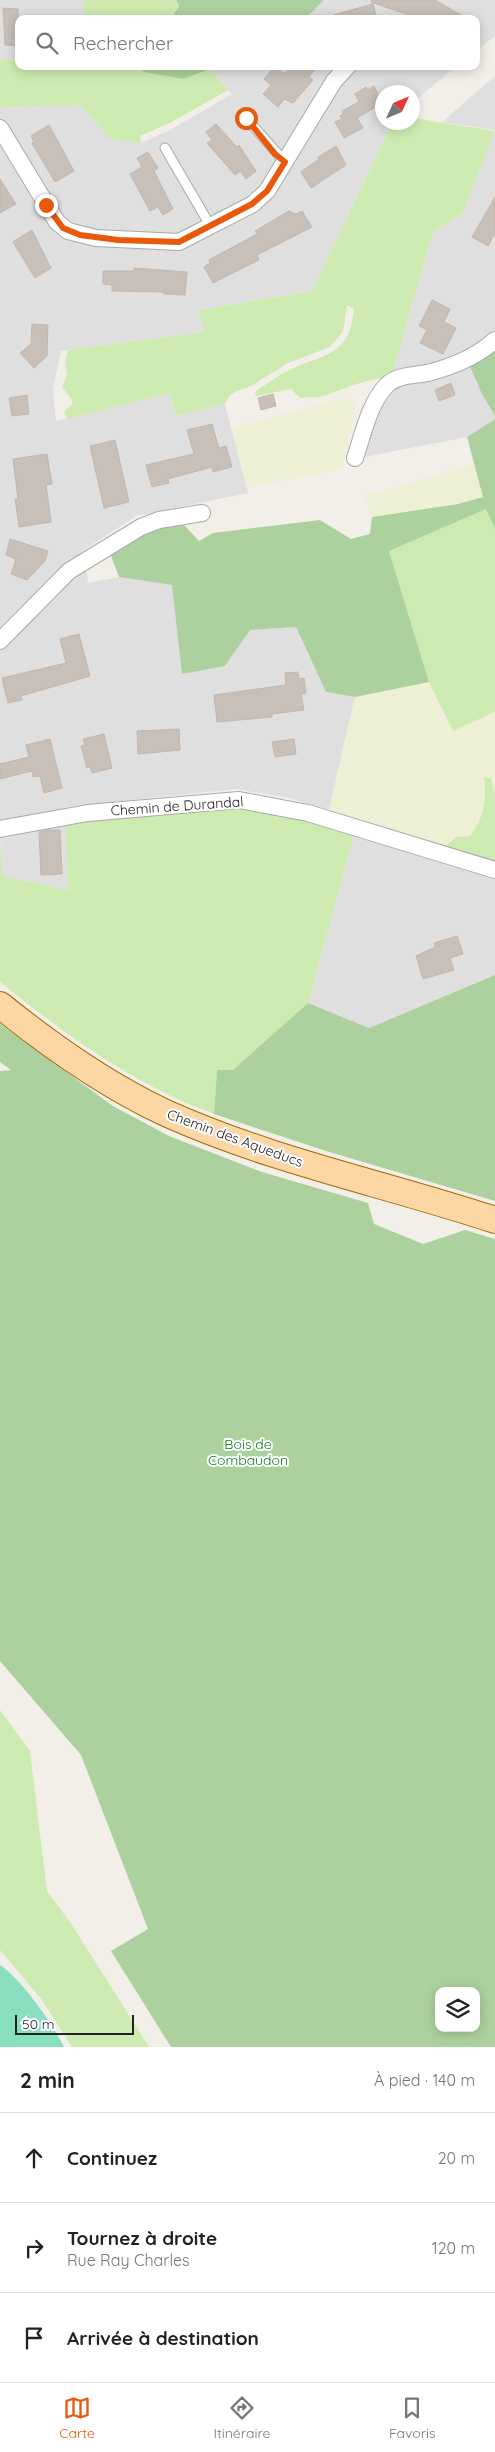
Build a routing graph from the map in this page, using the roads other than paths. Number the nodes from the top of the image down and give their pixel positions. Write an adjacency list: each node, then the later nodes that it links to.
1 (344, 70): 5 (street)
2 (246, 118): 5 (lane)
3 (0, 128): 6 (street)
4 (165, 148): 6 (lane)
5 (285, 162): 6 (street)
6 (212, 227)
7 (495, 340): 8 (street)
8 (355, 458)
9 (202, 513): 10 (street)
10 (0, 641)
11 (0, 829): 12 (street, Chemin de Durandal)
12 (495, 870)
13 (0, 1005): 14 (main road, Chemin des Aqueducs)
14 (495, 1220)

